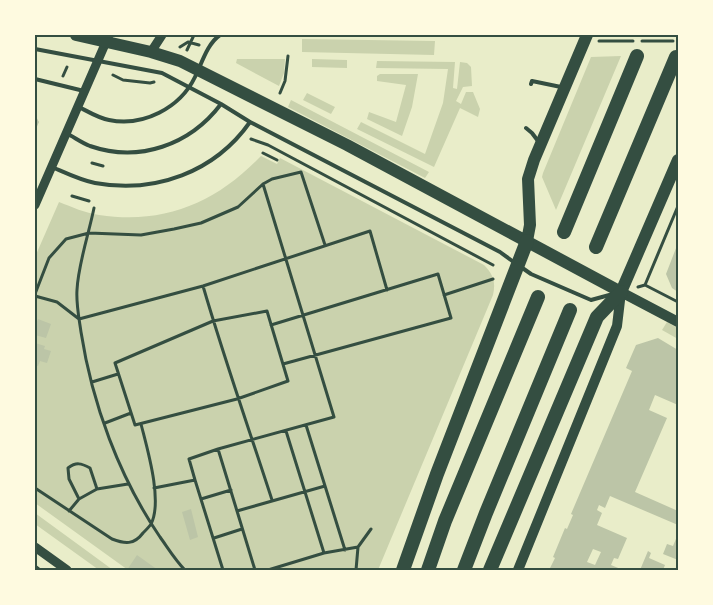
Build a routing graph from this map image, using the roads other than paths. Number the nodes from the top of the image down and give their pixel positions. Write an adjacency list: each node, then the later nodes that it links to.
1 (76, 35): 5 (main road)
2 (162, 35): 7 (street)
3 (220, 35): 11 (lane)
4 (585, 38): 15 (main road)
5 (108, 39): 7 (main road); 10 (street)
6 (35, 49): 10 (lane)
7 (150, 52): 11 (main road)
8 (637, 56): 26 (highway)
9 (676, 57): 28 (highway)
10 (97, 62): 14 (lane); 16 (street)
11 (198, 70): 14 (lane); 27 (main road)
12 (35, 79): 16 (lane)
13 (531, 84): 15 (lane)
14 (189, 87): 17 (lane); 18 (lane)
15 (564, 87): 22 (main road)
16 (84, 91): 18 (street)
17 (220, 104): 19 (lane); 21 (lane)
18 (77, 106): 21 (street)
19 (250, 122): 24 (lane); 29 (lane)
20 (526, 128): 22 (lane)
21 (66, 133): 24 (street)
22 (540, 145): 27 (main road)
23 (678, 160): 30 (main road)
24 (51, 166): 25 (street)
25 (35, 205)
26 (564, 232)
27 (527, 241): 29 (highway); 30 (main road)
28 (596, 247)
29 (518, 265): 30 (lane); 36 (highway)
30 (621, 292): 33 (main road); 39 (highway); 40 (main road)
31 (538, 296): 37 (highway)
32 (570, 310): 38 (highway)
33 (678, 322)
34 (35, 547): 35 (street)
35 (67, 570)
36 (403, 570)
37 (428, 570)
38 (464, 570)
39 (490, 570)
40 (518, 570)

